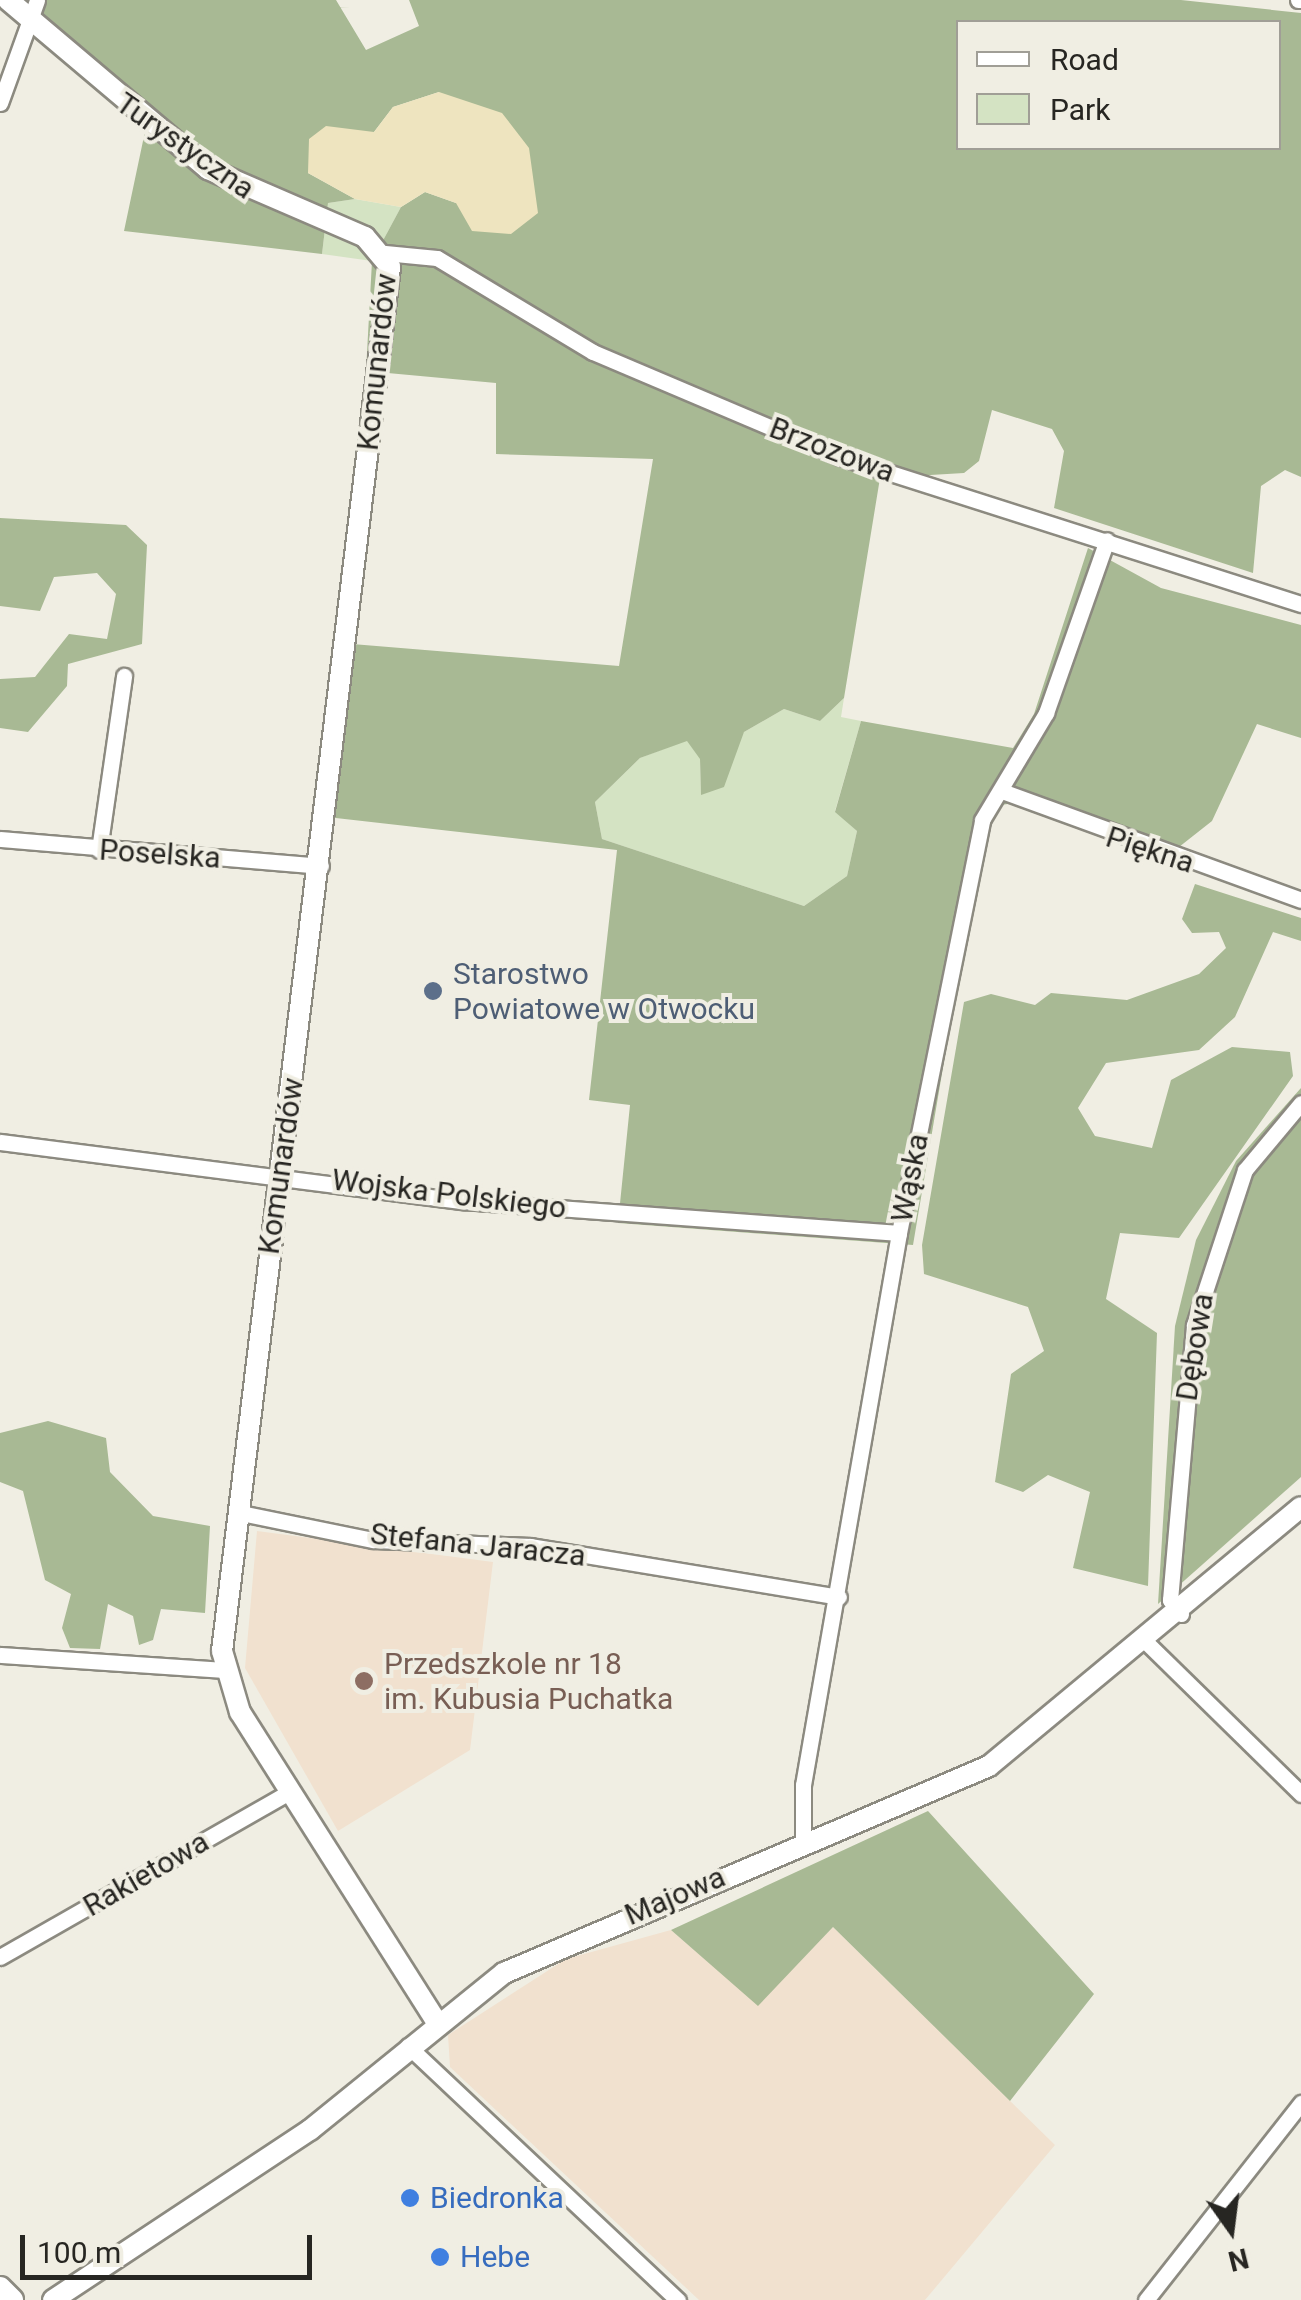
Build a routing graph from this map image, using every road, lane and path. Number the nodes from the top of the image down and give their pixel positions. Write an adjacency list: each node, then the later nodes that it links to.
1 (8, 0): 3 (street, Turystyczna)
2 (37, 0): 3 (street)
3 (28, 22): 4 (street); 5 (street, Turystyczna)
4 (0, 103)
5 (385, 254): 6 (street, Brzozowa); 12 (street, Komunardów)
6 (1107, 540): 7 (street, Brzozowa); 9 (street, Wąska)
7 (1301, 604)
8 (124, 676): 11 (street)
9 (1002, 792): 13 (street, Piękna); 17 (street, Wąska)
10 (0, 839): 11 (street, Poselska)
11 (98, 850): 12 (street, Poselska)
12 (321, 866): 16 (street, Komunardów)
13 (1301, 900)
14 (1301, 1104): 21 (street, Dębowa)
15 (0, 1142): 16 (street, Wojska Polskiego)
16 (280, 1171): 17 (street, Wojska Polskiego); 19 (street, Komunardów)
17 (899, 1233): 20 (street, Wąska)
18 (1301, 1507): 21 (street, Majowa)
19 (236, 1512): 20 (street, Stefana Jaracza); 24 (street, Komunardów)
20 (839, 1597): 27 (street, Wąska)
21 (1181, 1614): 22 (street, Majowa)
22 (1147, 1643): 26 (street); 27 (street, Majowa)
23 (0, 1655): 24 (street)
24 (224, 1670): 25 (street)
25 (291, 1791): 28 (street, Rakietowa); 29 (street)
26 (1301, 1794)
27 (803, 1842): 29 (street, Majowa)
28 (0, 1957)
29 (437, 2022): 30 (street, Majowa)
30 (408, 2046): 34 (street, Majowa); 35 (street)
31 (1301, 2103): 36 (street)
32 (0, 2288): 33 (main road)
33 (12, 2300)
34 (53, 2300)
35 (678, 2300)
36 (1146, 2300)

